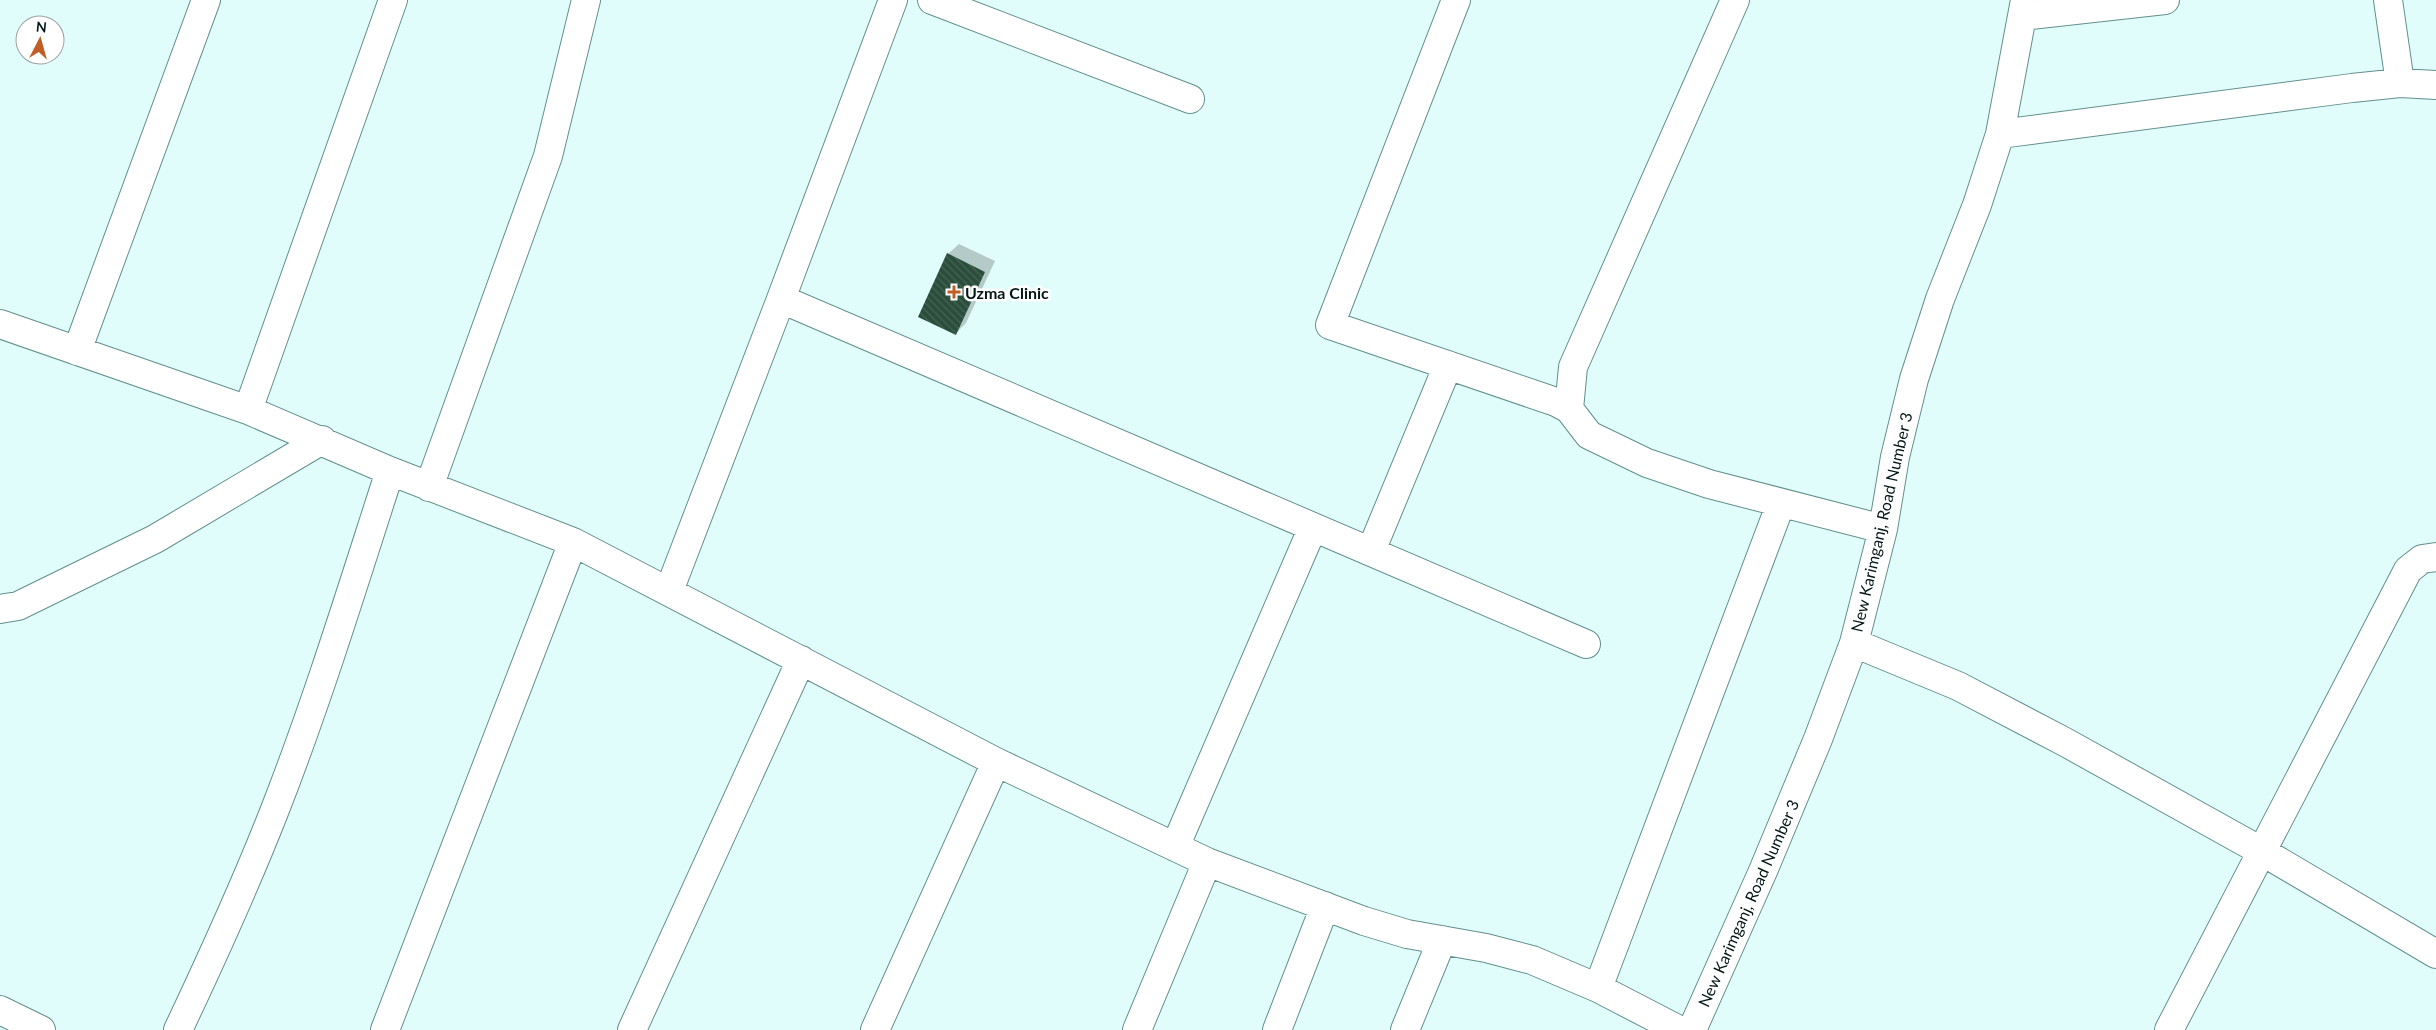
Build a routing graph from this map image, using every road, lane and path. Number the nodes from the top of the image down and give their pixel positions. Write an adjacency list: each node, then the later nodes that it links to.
1 (206, 0): 17 (street)
2 (393, 0): 20 (street)
3 (586, 0): 23 (street)
4 (893, 0): 15 (street)
5 (932, 0): 13 (street)
6 (1456, 0): 18 (street)
7 (1735, 0): 19 (street)
8 (2165, 0): 10 (street)
9 (2388, 0): 11 (street)
10 (2024, 8): 14 (street, New Karimganj, Road Number 3)
11 (2400, 83): 12 (street); 14 (street)
12 (2436, 85)
13 (1190, 99)
14 (2000, 134): 26 (street, New Karimganj, Road Number 3)
15 (781, 299): 25 (street); 30 (street)
16 (0, 324): 17 (street)
17 (77, 351): 20 (street)
18 (1448, 365): 19 (street); 28 (street)
19 (1569, 409): 24 (street)
20 (248, 410): 21 (street)
21 (322, 440): 22 (street); 31 (street)
22 (390, 471): 23 (street); 45 (street)
23 (429, 487): 27 (street)
24 (1781, 503): 26 (street); 42 (street)
25 (1313, 527): 28 (street); 36 (street)
26 (1883, 529): 32 (street, New Karimganj, Road Number 3)
27 (573, 542): 30 (street); 46 (street)
28 (1371, 551): 33 (street)
29 (2436, 557): 37 (street)
30 (669, 591): 34 (street)
31 (0, 609)
32 (1854, 643): 37 (street); 53 (street, New Karimganj, Road Number 3)
33 (1586, 644)
34 (801, 660): 35 (street); 47 (street)
35 (996, 762): 36 (street); 48 (street)
36 (1175, 847): 38 (street)
37 (2263, 852): 41 (street); 54 (street)
38 (1207, 862): 39 (street); 49 (street)
39 (1325, 906): 40 (street); 50 (street)
40 (1442, 940): 42 (street); 51 (street)
41 (2436, 954)
42 (1598, 988): 52 (street)
43 (0, 1010): 44 (street)
44 (41, 1030)
45 (178, 1030)
46 (385, 1030)
47 (632, 1030)
48 (875, 1030)
49 (1137, 1030)
50 (1277, 1030)
51 (1405, 1030)
52 (1679, 1030)
53 (1692, 1030)
54 (2169, 1030)

